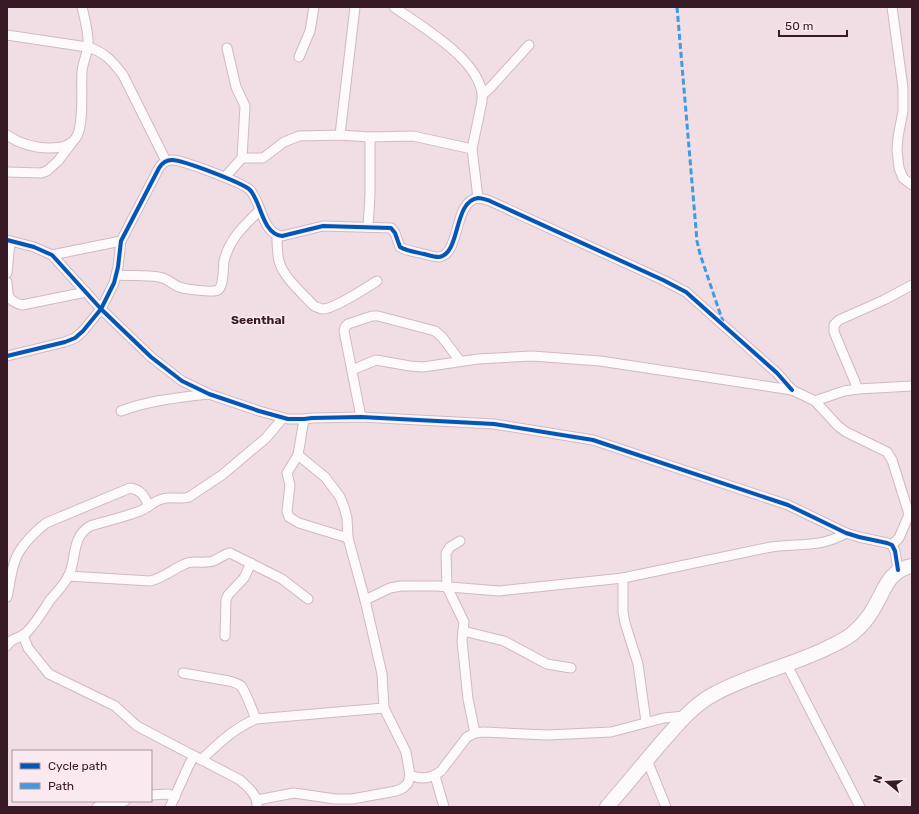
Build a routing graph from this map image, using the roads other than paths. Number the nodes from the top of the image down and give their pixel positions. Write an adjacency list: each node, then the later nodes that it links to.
1 (82, 7): 8 (street)
2 (314, 7): 10 (street)
3 (355, 7): 13 (street)
4 (394, 7): 11 (street)
5 (892, 7): 21 (street)
6 (7, 35): 8 (street)
7 (529, 45): 11 (street)
8 (88, 47): 15 (street); 18 (street)
9 (227, 48): 17 (street)
10 (299, 57)
11 (483, 94): 16 (street)
12 (7, 135): 15 (street)
13 (340, 135): 14 (street); 17 (street)
14 (370, 137): 16 (street); 24 (street)
15 (74, 140): 19 (street)
16 (472, 149): 22 (street)
17 (242, 158): 20 (street)
18 (166, 161): 20 (street); 27 (street)
19 (7, 172)
20 (225, 177): 23 (street)
21 (912, 185)
22 (478, 198): 24 (street); 41 (street)
23 (259, 211): 25 (street); 30 (street)
24 (368, 227): 25 (street)
25 (277, 236): 31 (street)
26 (9, 241): 28 (street); 29 (street)
27 (121, 241): 28 (street); 30 (street)
28 (52, 255): 34 (street)
29 (7, 273)
30 (116, 275): 35 (street)
31 (377, 281)
32 (7, 282): 34 (street)
33 (912, 285): 40 (street)
34 (86, 292): 35 (street)
35 (101, 309): 36 (street); 42 (street)
36 (7, 356)
37 (460, 361): 38 (street); 38 (street); 41 (street)
38 (352, 370): 46 (street)
39 (912, 386): 40 (street)
40 (858, 389): 43 (street)
41 (792, 390): 43 (street)
42 (209, 394): 44 (street); 45 (street)
43 (815, 401): 50 (street)
44 (121, 411)
45 (282, 418): 47 (street); 49 (street)
46 (362, 418): 47 (street); 51 (street)
47 (304, 420): 48 (street)
48 (298, 455): 52 (street); 52 (street)
49 (149, 506): 58 (street); 61 (street)
50 (911, 511): 54 (street)
51 (846, 533): 54 (street); 59 (street)
52 (348, 538): 63 (street)
53 (460, 541): 60 (street)
54 (892, 545): 57 (street)
55 (251, 563): 58 (street); 62 (street); 66 (street)
56 (912, 566): 57 (main road)
57 (898, 570): 68 (main road)
58 (68, 576): 65 (street)
59 (623, 578): 60 (street); 74 (street)
60 (447, 587): 63 (street); 64 (street)
61 (7, 597)
62 (308, 599)
63 (365, 600): 71 (street)
64 (463, 631): 69 (street); 75 (street)
65 (24, 635): 67 (street); 76 (street)
66 (224, 636)
67 (8, 643)
68 (787, 665): 72 (main road); 89 (street)
69 (571, 668)
70 (183, 673): 73 (street)
71 (384, 708): 73 (street); 78 (street)
72 (685, 716): 74 (street); 77 (main road)
73 (256, 719): 76 (street)
74 (646, 722): 75 (street)
75 (475, 733): 79 (street)
76 (198, 758): 81 (street); 83 (street)
77 (647, 760): 87 (main road); 88 (street)
78 (410, 775): 79 (street); 83 (street)
79 (435, 776): 86 (street)
80 (152, 795): 81 (street)
81 (175, 797): 85 (street)
82 (120, 802): 84 (street)
83 (257, 803)
84 (97, 807)
85 (170, 807)
86 (444, 807)
87 (608, 807)
88 (666, 807)
89 (860, 807)

